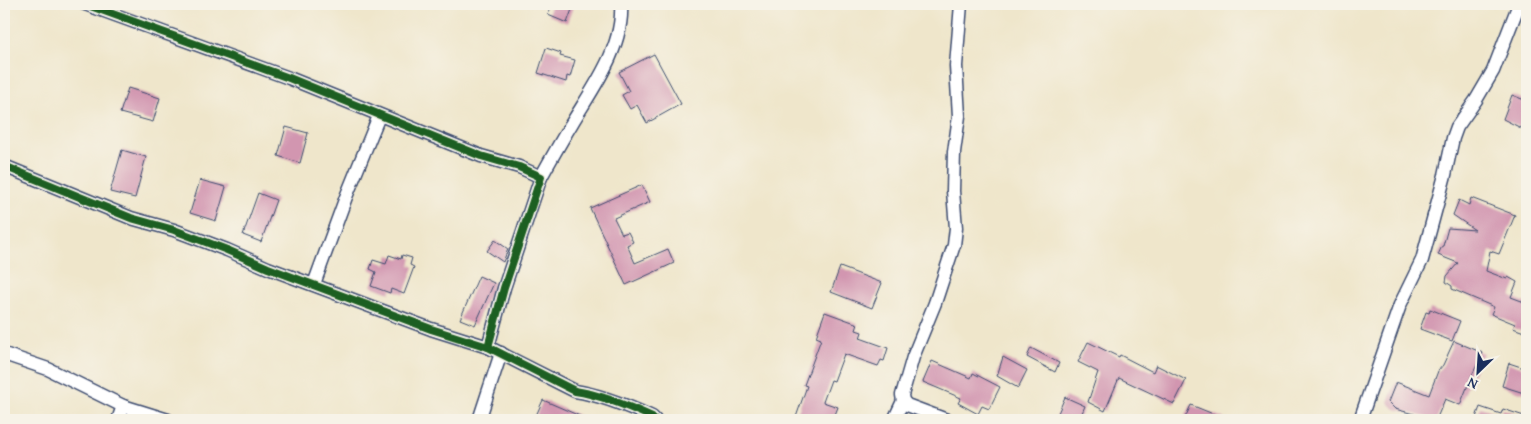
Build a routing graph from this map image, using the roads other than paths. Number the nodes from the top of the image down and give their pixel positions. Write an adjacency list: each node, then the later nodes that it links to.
1 (85, 4): 5 (street)
2 (621, 4): 7 (street)
3 (961, 4): 12 (street)
4 (1520, 4): 20 (street)
5 (379, 116): 7 (street); 8 (street)
6 (4, 166): 8 (street)
7 (541, 177): 9 (street)
8 (314, 284): 9 (street)
9 (488, 348): 10 (street)
10 (501, 353): 16 (street); 17 (street)
11 (4, 354): 13 (street)
12 (903, 401): 18 (street); 19 (street)
13 (123, 406): 14 (street); 15 (street)
14 (118, 420)
15 (168, 420)
16 (479, 420)
17 (655, 420)
18 (894, 420)
19 (947, 420)
20 (1360, 420)

